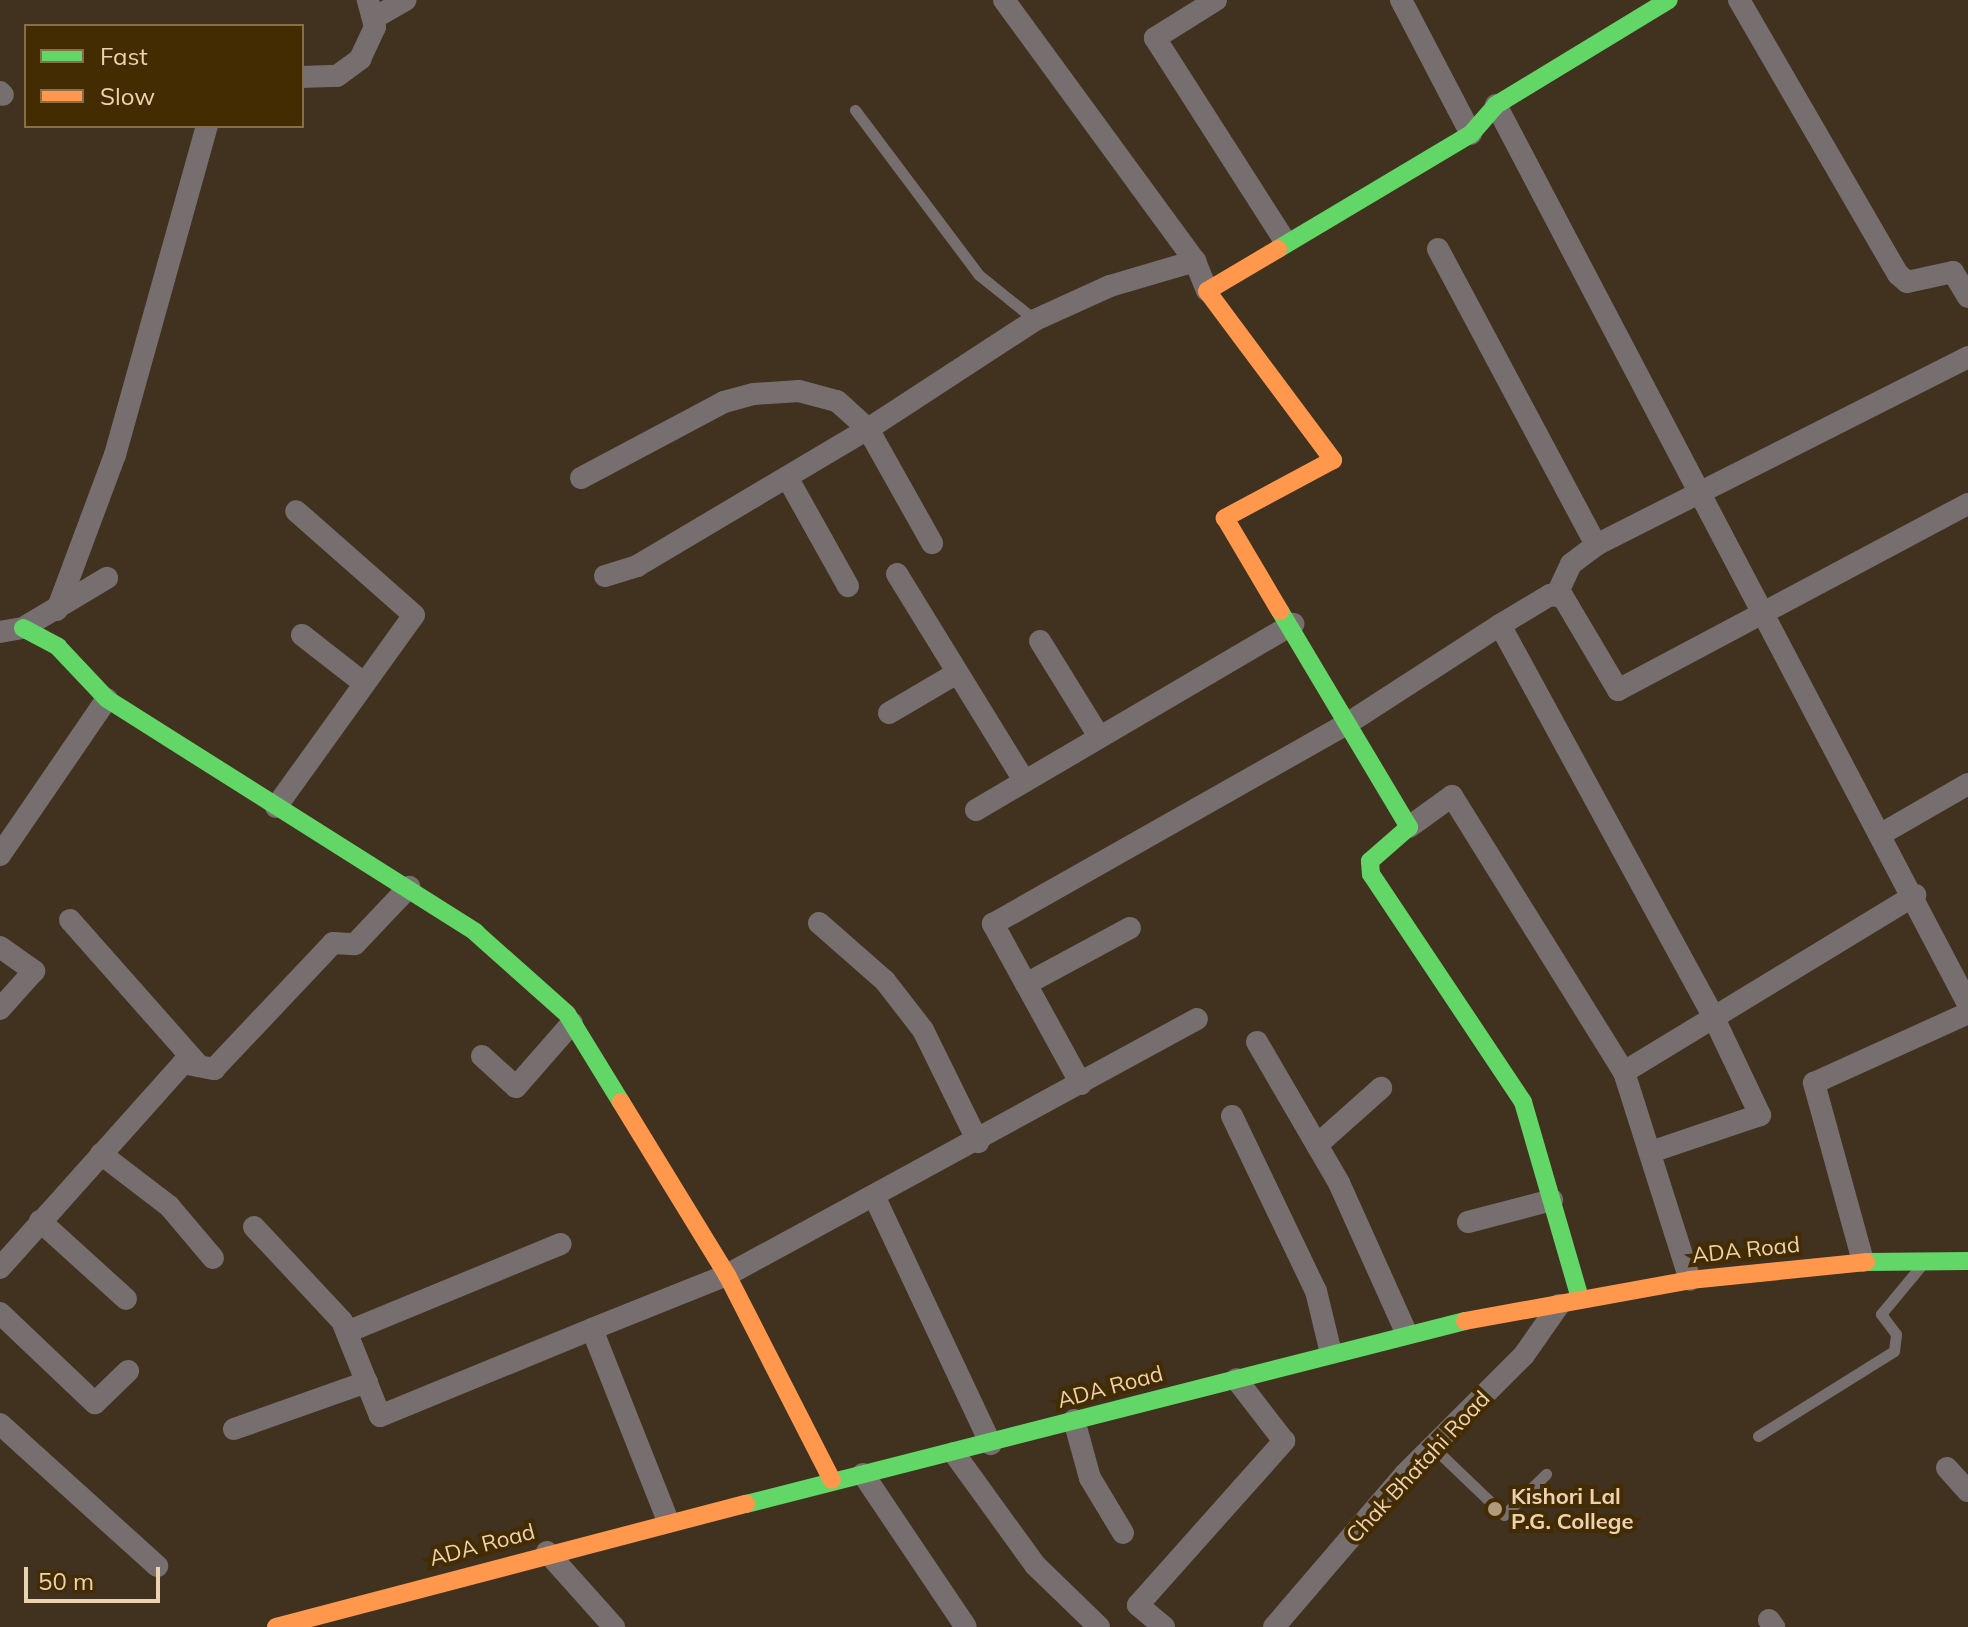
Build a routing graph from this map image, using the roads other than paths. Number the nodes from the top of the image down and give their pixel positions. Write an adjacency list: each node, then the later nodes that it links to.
1 (405, 0): 7 (street)
2 (1004, 0): 15 (street)
3 (1216, 0): 13 (street)
4 (1401, 0): 12 (street)
5 (1669, 0): 9 (street)
6 (1739, 0): 17 (street)
7 (372, 8): 8 (street)
8 (304, 77)
9 (1496, 105): 12 (street); 23 (street)
10 (855, 110): 18 (lane)
11 (206, 128): 33 (street)
12 (1471, 134): 13 (street)
13 (1285, 241): 16 (street)
14 (1438, 249): 27 (street)
15 (1195, 261): 16 (street); 18 (street)
16 (1207, 291): 35 (street)
17 (1968, 297)
18 (1035, 320): 20 (street)
19 (1968, 357): 23 (street)
20 (868, 429): 21 (street); 22 (street); 26 (street)
21 (787, 477): 29 (street); 31 (street)
22 (581, 478)
23 (1697, 491): 27 (street); 34 (street)
24 (1968, 504): 34 (street)
25 (296, 511): 42 (street)
26 (932, 543)
27 (1596, 545): 32 (street)
28 (897, 574): 41 (street)
29 (605, 576)
30 (107, 578): 33 (street)
31 (848, 586)
32 (1557, 594): 34 (street); 36 (street)
33 (57, 610): 37 (street)
34 (1766, 614): 52 (street)
35 (1293, 624): 45 (street); 46 (street)
36 (1500, 625): 45 (street); 64 (street)
37 (23, 628): 38 (street); 43 (street)
38 (0, 632)
39 (302, 635): 42 (street)
40 (1040, 641): 46 (street)
41 (957, 673): 44 (street); 47 (street)
42 (361, 681): 49 (street)
43 (107, 699): 49 (street); 53 (street)
44 (889, 713)
45 (1350, 722): 51 (street); 60 (street)
46 (1098, 735): 47 (street)
47 (1023, 779): 50 (street)
48 (1968, 784): 52 (street)
49 (276, 807): 54 (street)
50 (976, 810)
51 (1409, 827): 70 (street); 79 (street)
52 (1883, 833): 55 (street)
53 (0, 855)
54 (409, 887): 66 (street); 69 (street)
55 (1915, 895): 61 (street); 64 (street)
56 (70, 920): 69 (street)
57 (819, 923): 74 (street)
58 (1130, 928): 60 (street)
59 (0, 947): 62 (street)
60 (1026, 984): 71 (street)
61 (1968, 1004)
62 (0, 1009)
63 (1968, 1013): 86 (street)
64 (1713, 1016): 70 (street); 76 (street)
65 (1197, 1019): 71 (street)
66 (572, 1023): 68 (street); 89 (street)
67 (1257, 1042): 75 (street)
68 (482, 1056)
69 (199, 1066): 77 (street)
70 (1624, 1072): 76 (street)
71 (1081, 1084): 74 (street)
72 (1381, 1088): 75 (street)
73 (1232, 1116): 97 (street)
74 (978, 1142): 78 (street)
75 (1317, 1145): 96 (street)
76 (1651, 1152): 90 (street)
77 (101, 1154): 80 (street); 84 (street)
78 (875, 1198): 89 (street); 105 (street)
79 (1552, 1200): 81 (street); 92 (street)
80 (40, 1221): 88 (street); 91 (street)
81 (1468, 1222)
82 (254, 1227): 95 (street)
83 (561, 1244): 95 (street)
84 (213, 1258)
85 (1928, 1258): 86 (street, ADA Road); 87 (street, ADA Road); 104 (lane)
86 (1863, 1261): 90 (street, ADA Road)
87 (1968, 1261)
88 (0, 1268)
89 (727, 1275): 94 (street); 111 (street)
90 (1690, 1280): 92 (street, ADA Road)
91 (126, 1299)
92 (1570, 1302): 96 (street, ADA Road); 106 (street, Chak Bhatahi Road)
93 (0, 1313): 98 (street)
94 (592, 1329): 100 (street); 113 (street)
95 (347, 1332): 100 (street)
96 (1406, 1332): 97 (street, ADA Road)
97 (1330, 1349): 99 (street, ADA Road)
98 (128, 1371)
99 (1236, 1379): 101 (street, ADA Road); 122 (street)
100 (367, 1382): 103 (street)
101 (1074, 1420): 105 (street, ADA Road); 114 (street)
102 (0, 1424): 116 (street)
103 (234, 1429)
104 (1758, 1436)
105 (991, 1444): 107 (street, ADA Road)
106 (1433, 1447): 110 (lane); 123 (street, Chak Bhatahi Road)
107 (954, 1453): 109 (street, ADA Road); 121 (street)
108 (1947, 1468): 112 (street)
109 (863, 1474): 111 (street, ADA Road); 120 (street)
110 (1546, 1474)
111 (832, 1480): 113 (street, ADA Road)
112 (1968, 1491)
113 (668, 1521): 115 (street, ADA Road)
114 (1123, 1533)
115 (547, 1552): 117 (street, ADA Road); 119 (street)
116 (157, 1566)
117 (314, 1624): 118 (street, ADA Road)
118 (276, 1627)
119 (614, 1627)
120 (966, 1627)
121 (1099, 1627)
122 (1164, 1627)
123 (1274, 1627)

